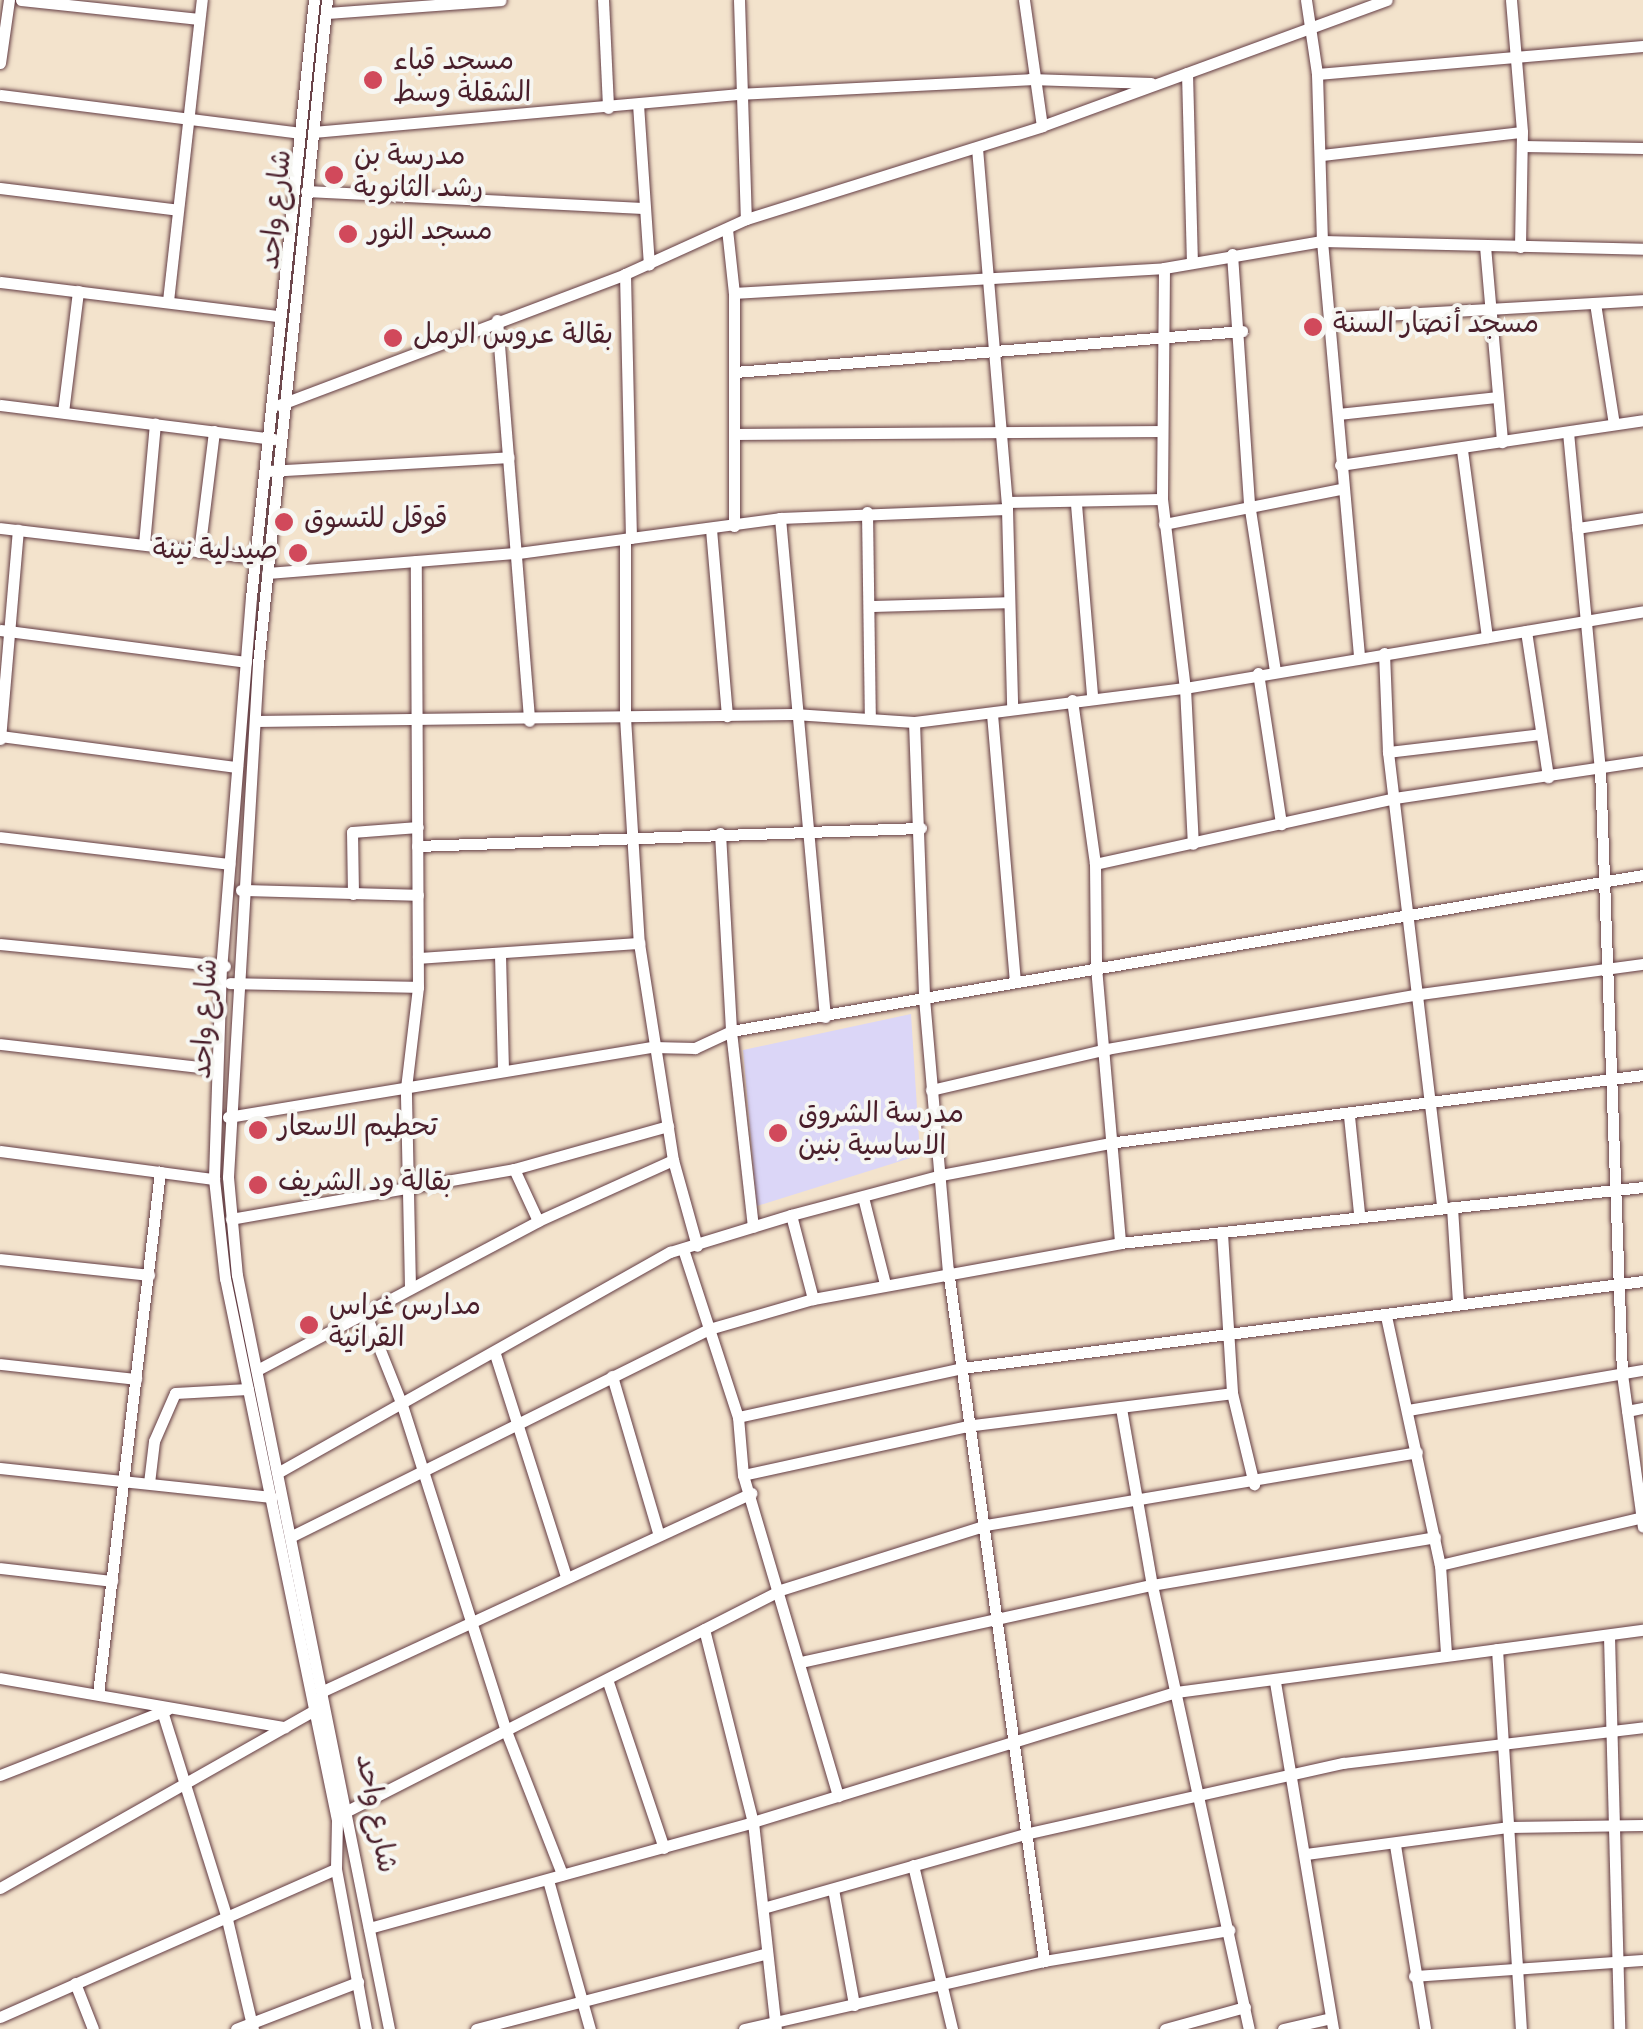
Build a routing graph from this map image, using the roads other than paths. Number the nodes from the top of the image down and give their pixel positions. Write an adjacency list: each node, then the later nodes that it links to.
1 (9, 0): 18 (street)
2 (22, 0): 13 (street)
3 (202, 0): 13 (street)
4 (314, 0): 16 (street, شارع واحد)
5 (501, 0): 12 (street)
6 (604, 0): 26 (street)
7 (739, 0): 23 (street)
8 (1024, 0): 21 (street)
9 (1306, 0): 14 (street)
10 (1387, 0): 14 (street)
11 (1511, 0): 17 (street)
12 (327, 6): 16 (street, شارع واحد)
13 (199, 20): 27 (street)
14 (1310, 27): 19 (street); 20 (street)
15 (1643, 46): 17 (street)
16 (314, 51): 29 (street, شارع واحد)
17 (1516, 56): 20 (street); 30 (street)
18 (0, 63)
19 (1187, 73): 22 (street); 45 (street)
20 (1317, 74): 33 (street)
21 (1030, 79): 22 (street); 23 (street); 28 (street)
22 (1160, 84): 28 (street)
23 (738, 94): 25 (street); 38 (street)
24 (0, 95): 27 (street)
25 (638, 104): 26 (street); 36 (street)
26 (608, 108): 29 (street)
27 (190, 118): 29 (street); 37 (street)
28 (1042, 126): 31 (street)
29 (306, 133): 35 (street, شارع واحد); 57 (street, شارع واحد)
30 (1522, 139): 32 (street); 33 (street); 42 (street)
31 (977, 148): 38 (street); 49 (street)
32 (1643, 148)
33 (1322, 155): 40 (street)
34 (0, 188): 37 (street)
35 (306, 191): 36 (street); 65 (street, شارع واحد)
36 (643, 208): 46 (street)
37 (178, 210): 54 (street)
38 (746, 219): 39 (street)
39 (726, 229): 46 (street); 52 (street)
40 (1322, 241): 41 (street); 44 (street); 58 (street)
41 (1485, 246): 42 (street); 56 (street)
42 (1520, 246): 43 (street)
43 (1643, 249)
44 (1232, 254): 45 (street); 60 (street)
45 (1192, 260): 47 (street)
46 (649, 265): 48 (street)
47 (1164, 268): 49 (street); 61 (street)
48 (625, 274): 59 (street); 98 (street)
49 (988, 278): 52 (street); 62 (street)
50 (0, 282): 51 (street)
51 (78, 291): 54 (street); 68 (street)
52 (734, 293): 63 (street)
53 (1643, 300): 55 (street)
54 (168, 301): 57 (street)
55 (1595, 304): 56 (street); 72 (street)
56 (1490, 309): 58 (street); 64 (street)
57 (278, 316): 67 (street, شارع واحد)
58 (1333, 318): 69 (street)
59 (497, 320): 65 (street); 81 (street)
60 (1242, 332): 61 (street); 86 (street)
61 (1161, 333): 62 (street); 74 (street)
62 (995, 349): 63 (street); 75 (street)
63 (736, 372): 77 (street)
64 (1498, 396): 69 (street); 79 (street)
65 (284, 403): 67 (street); 78 (street, شارع واحد)
66 (0, 405): 68 (street)
67 (270, 408): 78 (street, شارع واحد)
68 (63, 412): 71 (street)
69 (1338, 414): 82 (street)
70 (1643, 420): 72 (street)
71 (155, 423): 73 (street); 99 (street)
72 (1614, 424): 76 (street)
73 (214, 431): 78 (street); 100 (street)
74 (1159, 431): 75 (street); 85 (street)
75 (1005, 432): 77 (street); 88 (street)
76 (1568, 432): 79 (street); 95 (street)
77 (736, 434): 93 (street)
78 (273, 439): 83 (street, شارع واحد)
79 (1502, 442): 80 (street)
80 (1462, 450): 82 (street); 111 (street)
81 (508, 457): 83 (street); 101 (street)
82 (1340, 465): 84 (street)
83 (270, 471): 102 (street, شارع واحد); 104 (street, شارع واحد)
84 (1341, 488): 86 (street); 113 (street)
85 (1162, 498): 87 (street); 92 (street)
86 (1249, 503): 92 (street); 115 (street)
87 (1076, 504): 88 (street); 118 (street)
88 (1007, 505): 89 (street); 105 (street)
89 (866, 512): 90 (street); 106 (street)
90 (780, 518): 93 (street); 121 (street)
91 (1643, 518): 95 (street)
92 (1164, 524): 117 (street)
93 (734, 526): 96 (street)
94 (0, 528): 97 (street)
95 (1577, 528): 108 (street)
96 (711, 529): 98 (street); 123 (street)
97 (18, 530): 99 (street); 109 (street)
98 (628, 539): 101 (street); 124 (street)
99 (144, 544): 100 (street)
100 (199, 552): 102 (street)
101 (518, 553): 103 (street); 128 (street)
102 (255, 558): 114 (street, شارع واحد)
103 (416, 561): 104 (street); 127 (street)
104 (267, 573): 126 (street, شارع واحد)
105 (1009, 602): 106 (street); 120 (street)
106 (869, 606): 125 (street)
107 (1643, 611): 108 (street)
108 (1588, 619): 110 (street); 137 (street)
109 (5, 630): 114 (street); 131 (street)
110 (1526, 631): 111 (street); 130 (street)
111 (1487, 637): 112 (street)
112 (1384, 653): 113 (street); 134 (street)
113 (1359, 658): 115 (street)
114 (246, 662): 132 (street, شارع واحد)
115 (1275, 671): 116 (street)
116 (1258, 673): 117 (street); 140 (street)
117 (1185, 688): 118 (street); 147 (street)
118 (1092, 696): 119 (street)
119 (1072, 700): 120 (street); 150 (street)
120 (1012, 706): 122 (street)
121 (794, 714): 123 (street); 125 (street); 142 (street)
122 (992, 714): 129 (street); 166 (street)
123 (726, 716): 124 (street)
124 (625, 717): 128 (street); 146 (street)
125 (870, 718): 129 (street)
126 (255, 720): 127 (street); 133 (street, شارع واحد)
127 (418, 720): 128 (street); 141 (street)
128 (529, 721)
129 (914, 722): 143 (street)
130 (1541, 734): 134 (street); 138 (street)
131 (0, 737): 136 (street)
132 (239, 742): 133 (street); 136 (street, شارع واحد)
133 (254, 743): 153 (street, شارع واحد)
134 (1388, 752): 139 (street)
135 (1643, 761): 137 (street)
136 (237, 767): 149 (street, شارع واحد)
137 (1600, 768): 138 (street); 152 (street)
138 (1548, 776): 139 (street)
139 (1395, 798): 140 (street); 156 (street)
140 (1281, 824): 147 (street)
141 (418, 828): 148 (street); 154 (street)
142 (808, 828): 143 (street); 144 (street); 172 (street)
143 (921, 828): 171 (street)
144 (720, 833): 146 (street); 173 (street)
145 (0, 836): 149 (street)
146 (634, 837): 148 (street); 157 (street)
147 (1192, 844): 150 (street)
148 (417, 846): 155 (street)
149 (229, 864): 162 (street, شارع واحد)
150 (1095, 864): 164 (street)
151 (1643, 875): 152 (street)
152 (1606, 882): 156 (street); 165 (street)
153 (241, 890): 154 (street); 163 (street, شارع واحد)
154 (353, 894): 155 (street)
155 (418, 895): 160 (street)
156 (1407, 912): 164 (street); 170 (street)
157 (640, 943): 159 (street); 175 (street)
158 (0, 944): 162 (street)
159 (500, 955): 160 (street); 178 (street)
160 (418, 958): 169 (street)
161 (1643, 964): 165 (street)
162 (221, 966): 163 (street); 167 (street, شارع واحد)
163 (236, 967): 168 (street, شارع واحد)
164 (1096, 967): 166 (street); 176 (street)
165 (1606, 969): 170 (street); 180 (street)
166 (1015, 982): 171 (street)
167 (220, 983): 168 (street); 177 (street, شارع واحد)
168 (235, 983): 169 (street); 185 (street, شارع واحد)
169 (418, 987): 181 (street)
170 (1420, 994): 176 (street); 183 (street)
171 (924, 998): 172 (street); 182 (street)
172 (825, 1018): 173 (street)
173 (731, 1032): 175 (street); 203 (street)
174 (0, 1044): 177 (street)
175 (654, 1047): 178 (street); 186 (street)
176 (1107, 1048): 182 (street); 187 (street)
177 (216, 1069): 193 (street, شارع واحد)
178 (504, 1071): 181 (street)
179 (1643, 1074): 180 (street)
180 (1609, 1078): 183 (street); 196 (street)
181 (406, 1088): 185 (street); 194 (street)
182 (931, 1090): 192 (street)
183 (1434, 1104): 184 (street); 198 (street)
184 (1349, 1116): 187 (street); 199 (street)
185 (228, 1117): 201 (street, شارع واحد)
186 (668, 1126): 189 (street); 190 (street)
187 (1116, 1142): 192 (street); 205 (street)
188 (0, 1152): 191 (street)
189 (673, 1160): 202 (street); 206 (street)
190 (514, 1168): 194 (street); 202 (street)
191 (160, 1172): 193 (street); 210 (street)
192 (941, 1175): 197 (street); 209 (street)
193 (214, 1179): 223 (street, شارع واحد)
194 (412, 1187): 201 (street); 214 (street)
195 (1643, 1187): 196 (street)
196 (1615, 1188): 198 (street); 213 (street)
197 (863, 1197): 200 (street); 212 (street)
198 (1447, 1207): 199 (street); 216 (street)
199 (1359, 1213): 204 (street)
200 (790, 1215): 203 (street); 215 (street)
201 (231, 1218): 223 (street, شارع واحد)
202 (538, 1221): 214 (street)
203 (753, 1226): 206 (street)
204 (1222, 1233): 205 (street); 220 (street)
205 (1120, 1243): 209 (street)
206 (698, 1246): 207 (street)
207 (684, 1252): 219 (street); 221 (street)
208 (0, 1259): 210 (street)
209 (948, 1270): 212 (street); 224 (street)
210 (149, 1275): 228 (street)
211 (1643, 1281): 213 (street)
212 (885, 1284): 215 (street)
213 (1618, 1284): 216 (street); 226 (street)
214 (410, 1287): 217 (street)
215 (813, 1299): 219 (street)
216 (1458, 1303): 218 (street)
217 (366, 1315): 223 (street); 231 (street)
218 (1386, 1316): 220 (street); 234 (street)
219 (709, 1329): 227 (street); 236 (street)
220 (1224, 1332): 224 (street); 230 (street)
221 (495, 1354): 231 (street); 237 (street)
222 (0, 1364): 228 (street)
223 (252, 1367): 229 (street, شارع واحد); 242 (street, شارع واحد)
224 (962, 1368): 236 (street); 238 (street)
225 (1643, 1370): 226 (street)
226 (1622, 1374): 234 (street); 235 (street)
227 (612, 1376): 237 (street); 252 (street)
228 (136, 1380): 244 (street)
229 (248, 1389): 245 (street); 249 (street, شارع واحد)
230 (1232, 1392): 232 (street); 246 (street)
231 (402, 1405): 240 (street); 242 (street)
232 (1121, 1408): 238 (street); 248 (street)
233 (1643, 1408): 235 (street)
234 (1408, 1410): 239 (street)
235 (1626, 1411): 250 (street)
236 (738, 1417): 243 (street)
237 (518, 1420): 240 (street); 257 (street)
238 (972, 1425): 243 (street); 251 (street)
239 (1417, 1452): 246 (street); 254 (street)
240 (420, 1467): 253 (street); 261 (street)
241 (0, 1468): 244 (street)
242 (279, 1472): 253 (street, شارع واحد)
243 (743, 1475): 247 (street)
244 (124, 1481): 245 (street); 258 (street)
245 (149, 1483): 249 (street)
246 (1254, 1484): 248 (street)
247 (751, 1493): 252 (street); 260 (street)
248 (1138, 1496): 251 (street); 259 (street)
249 (271, 1497): 276 (street, شارع واحد)
250 (1642, 1520): 255 (street)
251 (986, 1524): 260 (street); 262 (street)
252 (658, 1532): 257 (street)
253 (292, 1536): 272 (street, شارع واحد)
254 (1435, 1537): 255 (street); 259 (street)
255 (1440, 1565): 267 (street)
256 (0, 1568): 258 (street)
257 (565, 1574): 261 (street)
258 (112, 1581): 274 (street)
259 (1152, 1585): 262 (street); 273 (street)
260 (780, 1590): 263 (street); 268 (street)
261 (471, 1618): 272 (street); 280 (street)
262 (992, 1618): 268 (street); 282 (street)
263 (704, 1629): 270 (street); 289 (street)
264 (1643, 1630): 265 (street)
265 (1609, 1636): 266 (street); 279 (street)
266 (1497, 1649): 267 (street); 281 (street)
267 (1446, 1654): 271 (street)
268 (801, 1662): 286 (street)
269 (0, 1678): 274 (street)
270 (608, 1682): 280 (street); 295 (street)
271 (1275, 1682): 273 (street); 283 (street)
272 (323, 1691): 276 (street); 288 (street, شارع واحد)
273 (1176, 1692): 282 (street); 287 (street)
274 (98, 1694): 275 (street)
275 (168, 1709): 277 (street); 284 (street); 285 (street)
276 (314, 1710): 277 (street); 298 (street, شارع واحد)
277 (285, 1727): 285 (street)
278 (1643, 1727): 279 (street)
279 (1614, 1730): 281 (street); 290 (street)
280 (506, 1731): 288 (street); 299 (street)
281 (1504, 1740): 283 (street); 292 (street)
282 (1010, 1742): 286 (street); 293 (street)
283 (1293, 1774): 287 (street); 296 (street)
284 (0, 1776)
285 (186, 1782): 301 (street); 304 (street)
286 (838, 1796): 289 (street)
287 (1201, 1796): 293 (street); 306 (street)
288 (347, 1811): 305 (street, شارع واحد)
289 (753, 1822): 295 (street); 303 (street)
290 (1617, 1826): 291 (street); 292 (street); 310 (street)
291 (1643, 1826)
292 (1509, 1828): 294 (street); 311 (street)
293 (1025, 1834): 297 (street); 309 (street)
294 (1395, 1845): 296 (street); 312 (street)
295 (664, 1848): 299 (street)
296 (1306, 1854): 320 (street)
297 (913, 1864): 302 (street); 315 (street)
298 (336, 1869): 304 (street); 313 (street, شارع واحد)
299 (562, 1874): 300 (street)
300 (548, 1880): 305 (street); 316 (street)
301 (0, 1888)
302 (833, 1889): 303 (street); 317 (street)
303 (763, 1908): 307 (street)
304 (226, 1916): 314 (street); 322 (street)
305 (369, 1928): 326 (street, شارع واحد)
306 (1229, 1930): 309 (street); 318 (street)
307 (764, 1954): 316 (street); 321 (street)
308 (1643, 1960): 310 (street)
309 (1044, 1961): 315 (street)
310 (1614, 1962): 311 (street); 336 (street)
311 (1514, 1968): 312 (street); 335 (street)
312 (1414, 1976): 334 (street)
313 (358, 1982): 322 (street); 325 (street, شارع واحد)
314 (74, 1984): 319 (street); 323 (street)
315 (941, 1985): 317 (street); 330 (street)
316 (581, 1997): 327 (street); 328 (street)
317 (854, 2005): 321 (street)
318 (1245, 2008): 331 (street); 332 (street)
319 (0, 2017)
320 (1332, 2023): 333 (street)
321 (776, 2024): 329 (street)
322 (252, 2025): 324 (street)
323 (92, 2029)
324 (236, 2029)
325 (366, 2029)
326 (389, 2029)
327 (476, 2029)
328 (590, 2029)
329 (744, 2029)
330 (952, 2029)
331 (1164, 2029)
332 (1249, 2029)
333 (1282, 2029)
334 (1425, 2029)
335 (1521, 2029)
336 (1619, 2029)

